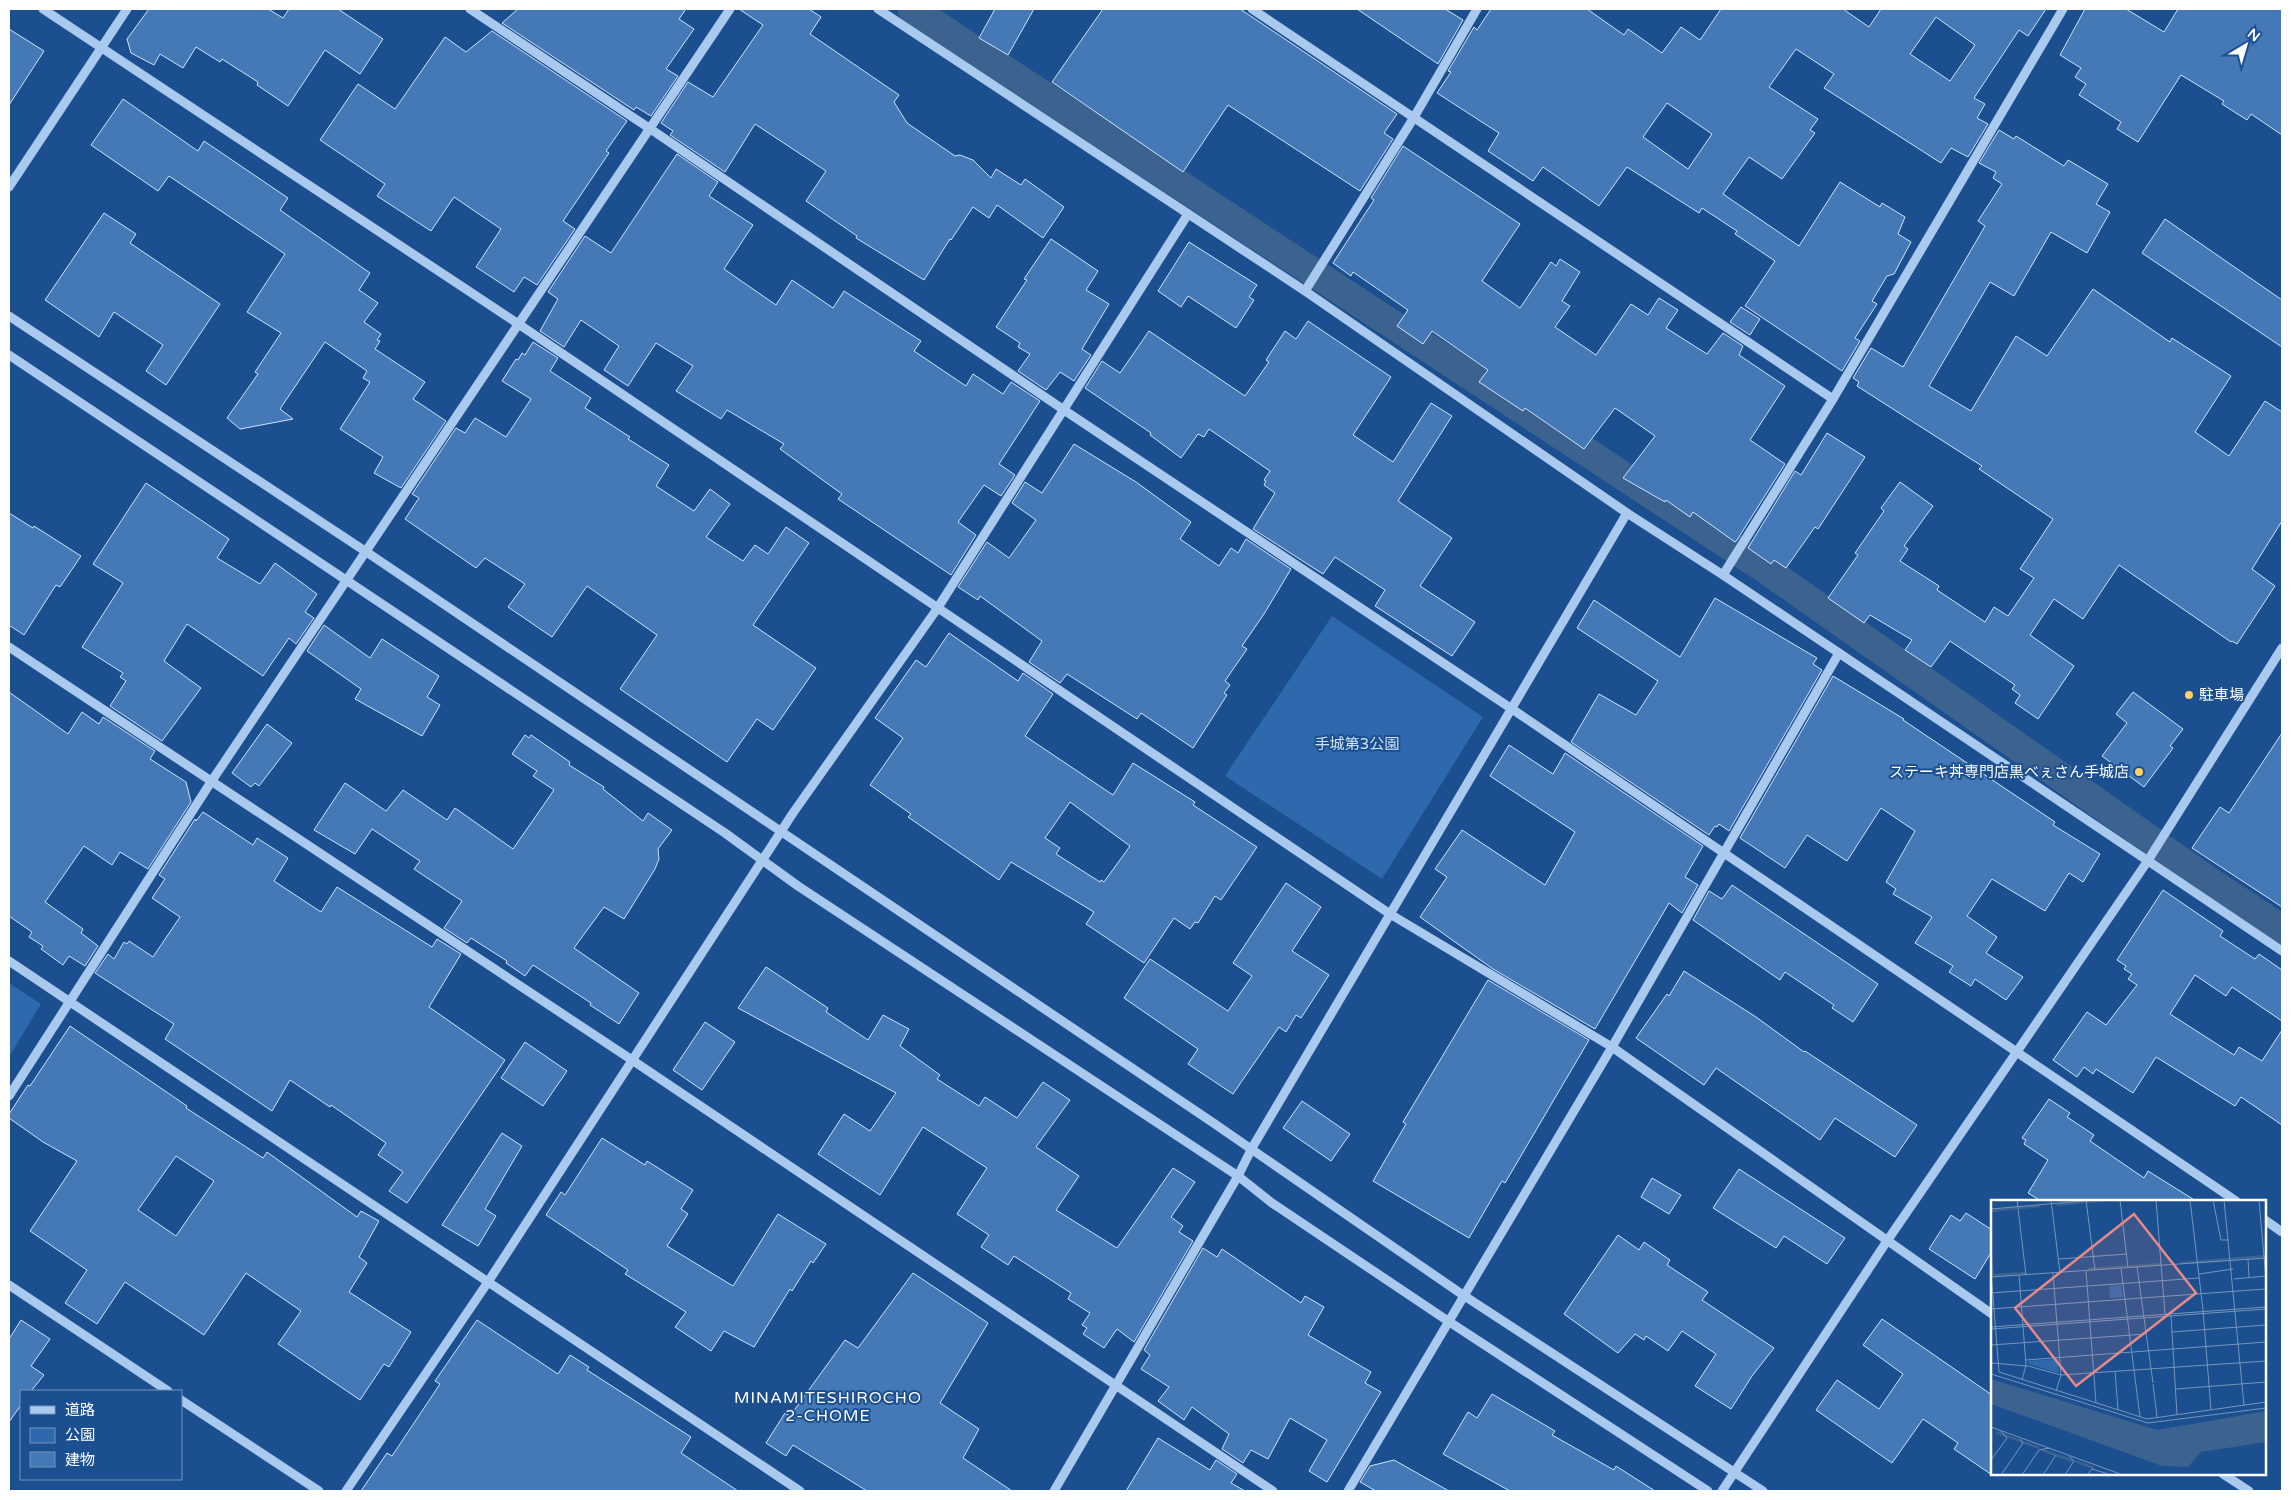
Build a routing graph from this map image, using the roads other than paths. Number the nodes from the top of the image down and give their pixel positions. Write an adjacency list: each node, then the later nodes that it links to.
1 (43, 9): 9 (street)
2 (127, 9): 9 (street)
3 (470, 9): 11 (street)
4 (730, 9): 11 (street)
5 (878, 9): 13 (street)
6 (1252, 9): 10 (street)
7 (1477, 9): 10 (street)
8 (2063, 9): 18 (street)
9 (102, 48): 12 (street); 16 (street)
10 (1414, 119): 14 (street); 18 (street)
11 (649, 128): 16 (street); 19 (street)
12 (9, 187)
13 (1188, 214): 14 (street); 19 (street)
14 (1305, 291): 20 (street)
15 (9, 316): 21 (street)
16 (517, 323): 21 (street); 24 (street)
17 (9, 356): 23 (street)
18 (1833, 399): 22 (street)
19 (1064, 410): 24 (street); 28 (street)
20 (1627, 513): 22 (street); 28 (street)
21 (365, 550): 23 (street); 30 (street)
22 (1723, 575): 27 (street)
23 (346, 581): 29 (street); 32 (street)
24 (937, 608): 30 (street); 34 (street)
25 (9, 647): 29 (street)
26 (2282, 648): 33 (street)
27 (1839, 653): 31 (street); 33 (street)
28 (1512, 708): 31 (street); 34 (street)
29 (211, 782): 37 (street); 40 (street)
30 (781, 831): 32 (street); 42 (street)
31 (1724, 854): 38 (street); 39 (street)
32 (763, 861): 40 (street); 43 (street)
33 (2147, 862): 35 (street); 39 (street)
34 (1390, 914): 38 (street); 42 (street)
35 (2282, 951)
36 (9, 960): 37 (street)
37 (70, 1002): 41 (street); 48 (street)
38 (1612, 1047): 47 (street); 50 (street)
39 (2017, 1053): 44 (street); 47 (street)
40 (632, 1060): 48 (street); 53 (street)
41 (9, 1096)
42 (1252, 1148): 43 (street); 50 (street)
43 (1238, 1176): 52 (street); 53 (street)
44 (2235, 1200)
45 (2266, 1221): 46 (street)
46 (2282, 1232)
47 (1887, 1241): 51 (street); 56 (street)
48 (488, 1282): 59 (street); 60 (street)
49 (9, 1285): 54 (street)
50 (1463, 1294): 52 (street); 56 (street)
51 (1991, 1313)
52 (1448, 1321): 63 (street); 64 (street)
53 (1117, 1386): 61 (street); 62 (street)
54 (166, 1390)
55 (182, 1401): 58 (street)
56 (1735, 1472): 65 (street); 66 (street)
57 (2225, 1475): 67 (street)
58 (319, 1491)
59 (346, 1491)
60 (800, 1491)
61 (1054, 1491)
62 (1274, 1491)
63 (1348, 1491)
64 (1708, 1491)
65 (1722, 1491)
66 (1763, 1491)
67 (2249, 1491)

